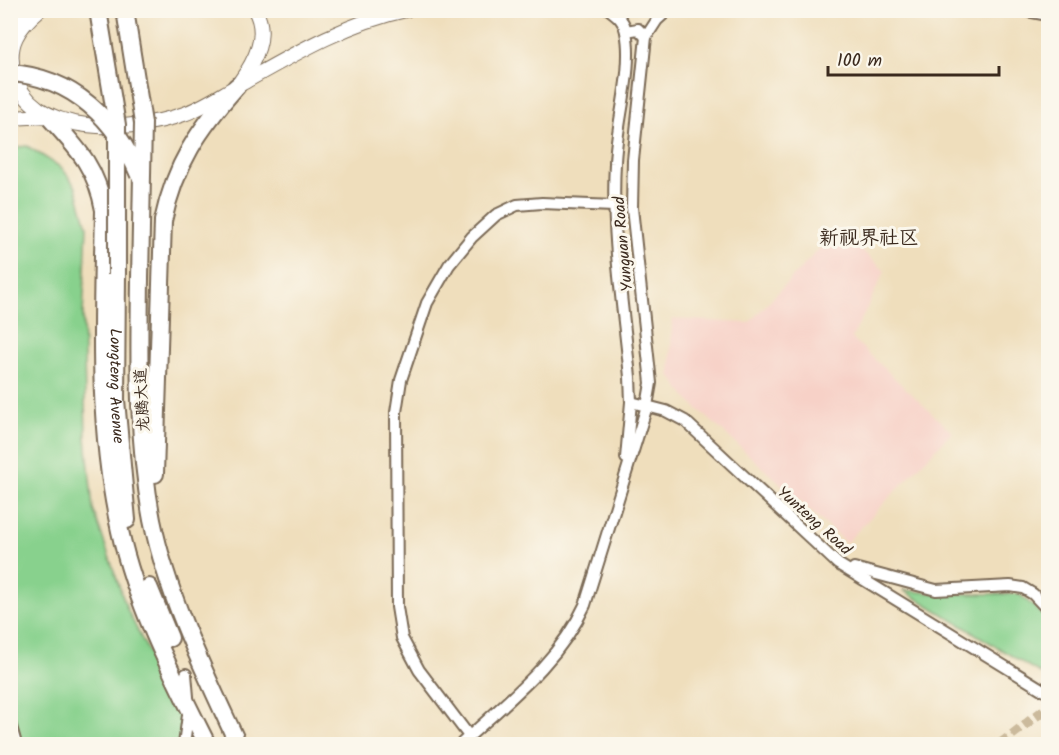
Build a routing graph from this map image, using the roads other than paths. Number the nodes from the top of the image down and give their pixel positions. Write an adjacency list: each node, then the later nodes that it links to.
1 (39, 10): 10 (main road)
2 (98, 10): 25 (highway, Longteng Avenue, bridge)
3 (125, 10): 17 (highway, bridge)
4 (255, 10): 14 (main road)
5 (406, 10): 14 (main road)
6 (610, 10): 11 (street)
7 (668, 10): 12 (street)
8 (875, 10): 9 (street)
9 (1048, 15)
10 (20, 22): 15 (main road)
11 (627, 31): 12 (street); 18 (street, Yunguan Road)
12 (646, 37): 20 (street, Yunguan Road)
13 (10, 73): 17 (highway, bridge)
14 (237, 86): 15 (main road); 22 (highway)
15 (48, 116): 16 (main road); 27 (highway)
16 (10, 118)
17 (142, 181): 22 (highway, 龙腾大道, bridge)
18 (614, 206): 19 (street, Yunguan Road); 29 (street)
19 (631, 402): 20 (street, Yunteng Road); 21 (street, Yunguan Road)
20 (647, 406): 21 (street, Yunguan Road); 23 (street, Yunteng Road)
21 (624, 480): 29 (street, Yunguan Road)
22 (152, 520): 34 (highway)
23 (838, 564): 24 (street); 26 (street, Yunteng Road)
24 (1048, 610)
25 (186, 674): 27 (street); 33 (highway, Longteng Avenue)
26 (1048, 693)
27 (189, 708): 31 (street); 32 (highway)
28 (10, 723): 30 (street)
29 (469, 736): 35 (street, Yunguan Road)
30 (13, 738)
31 (184, 744)
32 (207, 744)
33 (218, 744)
34 (238, 744)
35 (461, 744)

